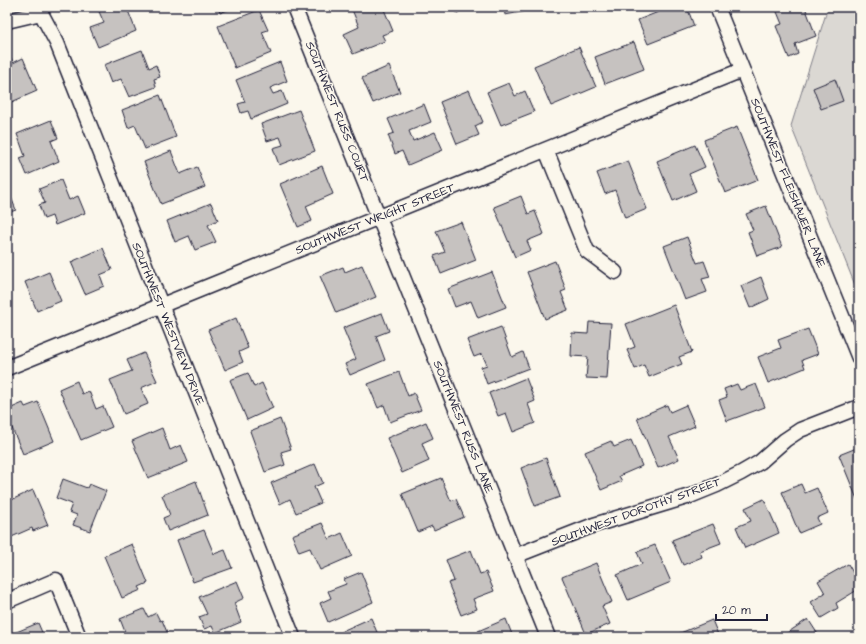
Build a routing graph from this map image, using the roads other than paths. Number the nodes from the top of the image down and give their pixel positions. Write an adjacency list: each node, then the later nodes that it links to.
1 (294, 7): 6 (street, SOUTHWEST RUSS COURT)
2 (717, 7): 4 (street, SOUTHWEST FLEISHAUER LANE)
3 (7, 21): 8 (street, SOUTHWEST WESTVIEW DRIVE)
4 (742, 70): 5 (street, SOUTHWEST WRIGHT STREET); 9 (street, SOUTHWEST FLEISHAUER LANE)
5 (546, 150): 6 (street, SOUTHWEST WRIGHT STREET); 7 (street)
6 (379, 217): 8 (street, SOUTHWEST WRIGHT STREET); 12 (street, SOUTHWEST RUSS LANE)
7 (616, 272)
8 (161, 305): 10 (street, SOUTHWEST WRIGHT STREET); 15 (street, SOUTHWEST WESTVIEW DRIVE)
9 (859, 358)
10 (7, 368)
11 (859, 406): 12 (street, SOUTHWEST DOROTHY STREET)
12 (515, 556): 16 (street, SOUTHWEST RUSS LANE)
13 (7, 601): 14 (street)
14 (79, 637)
15 (293, 637)
16 (548, 637)

